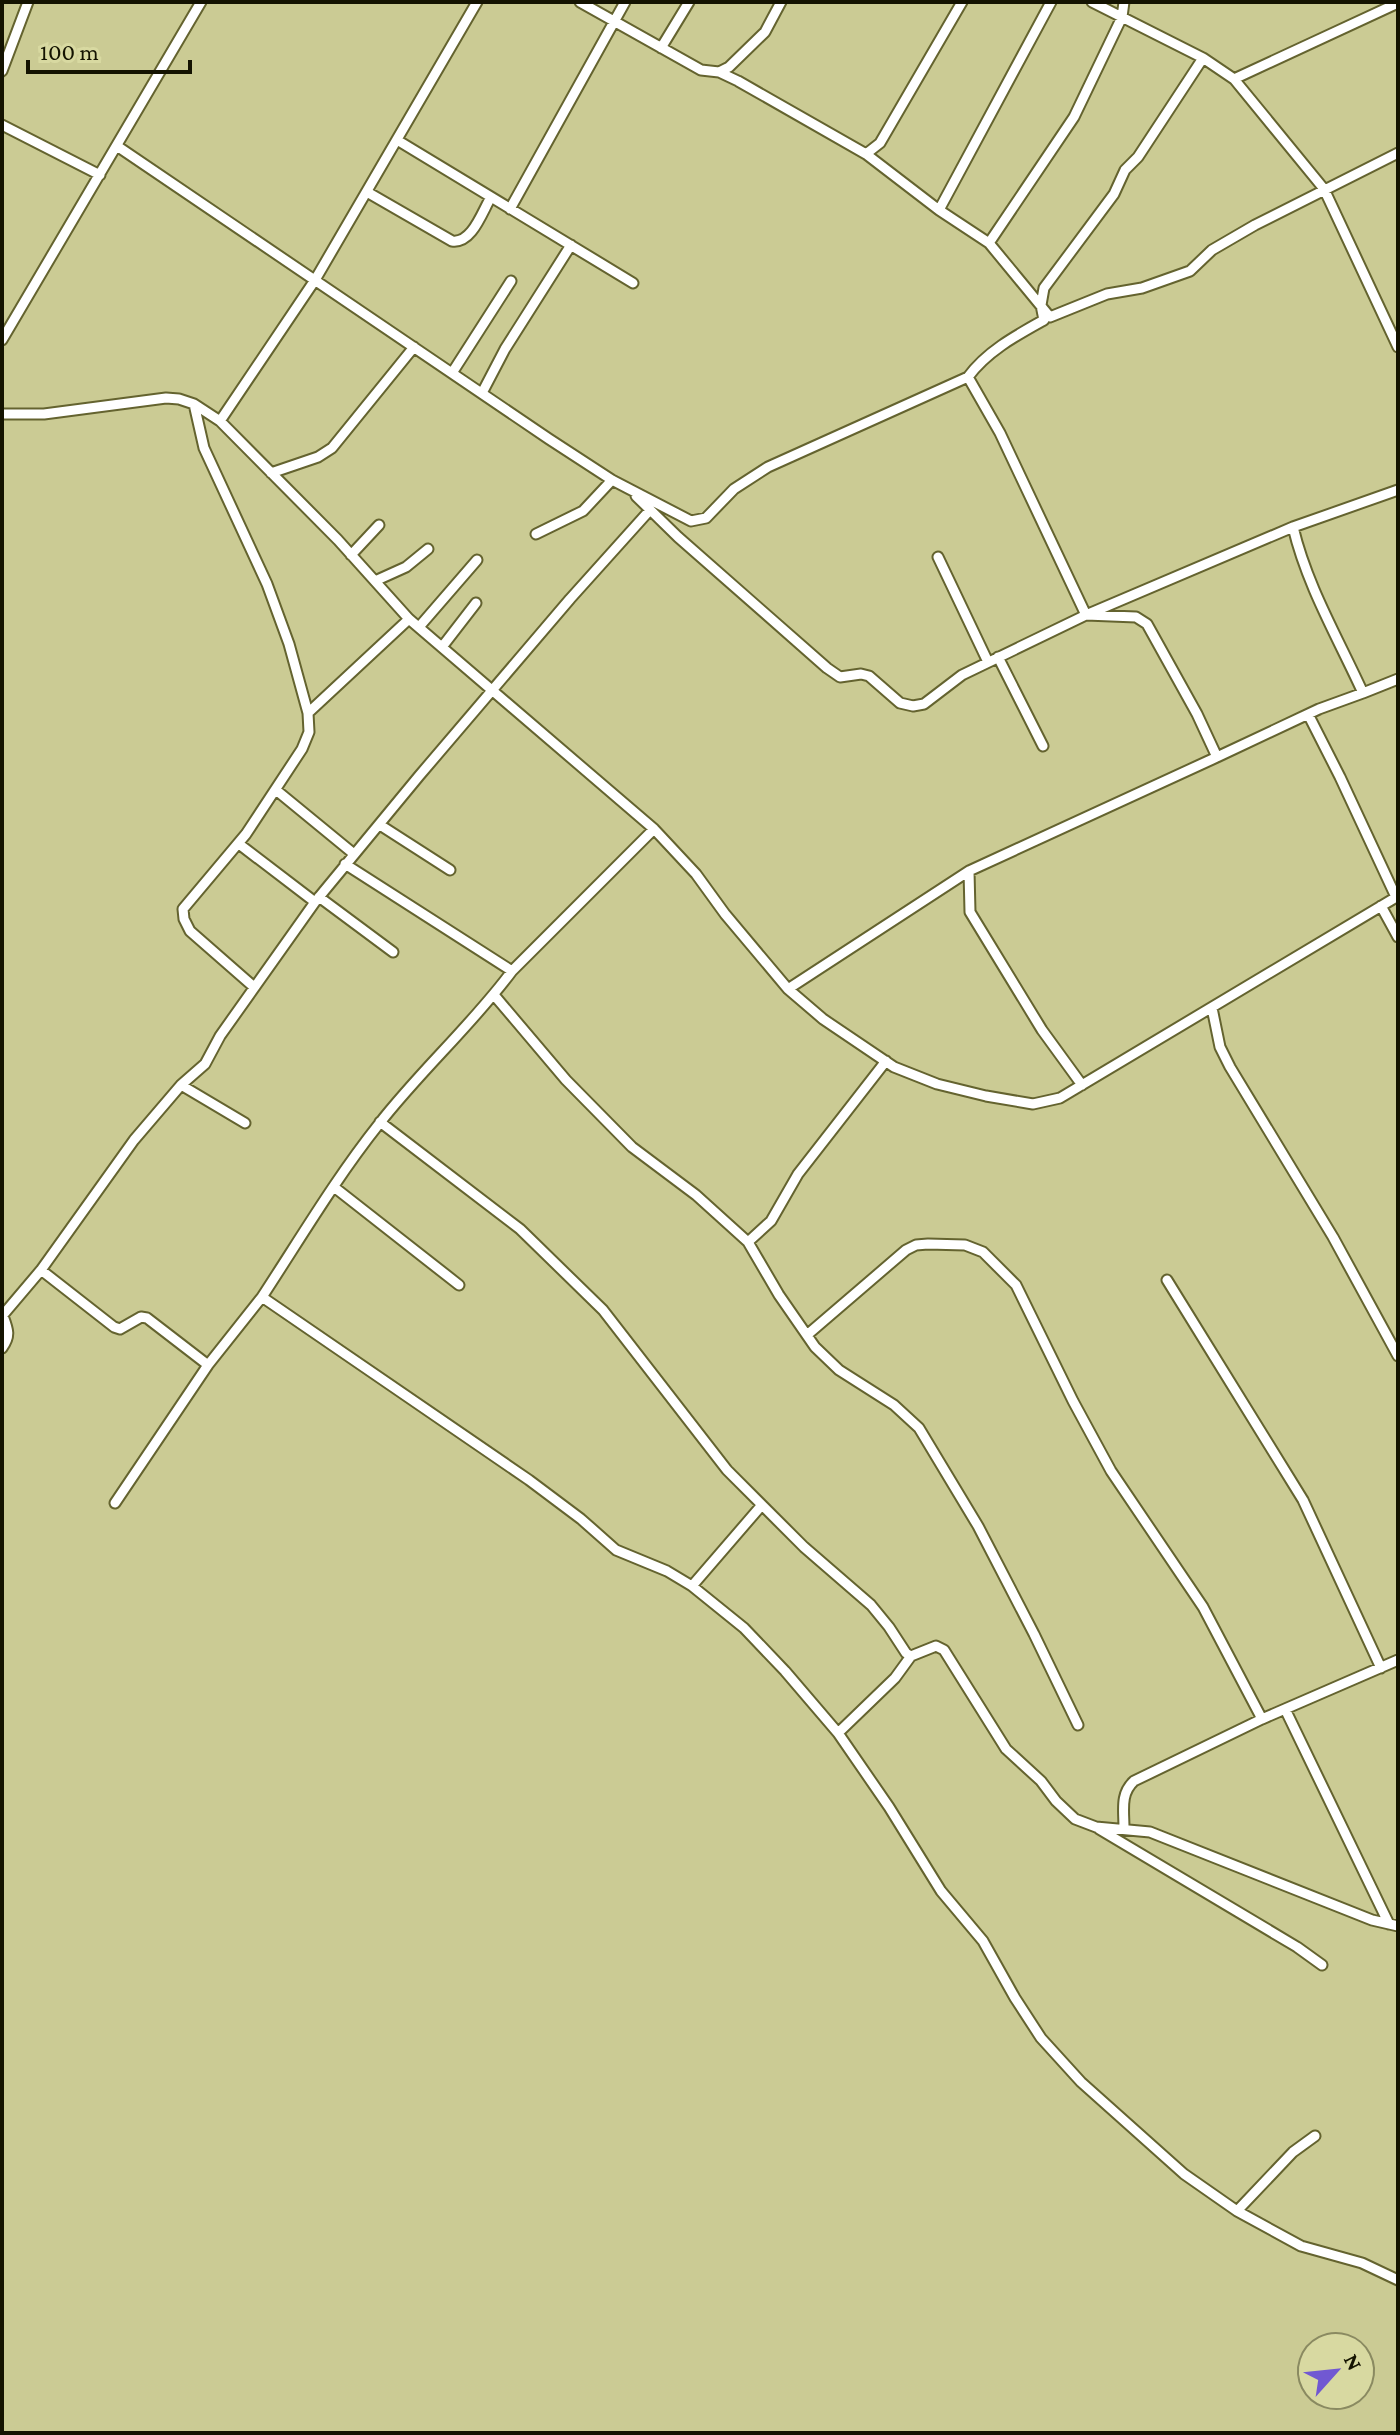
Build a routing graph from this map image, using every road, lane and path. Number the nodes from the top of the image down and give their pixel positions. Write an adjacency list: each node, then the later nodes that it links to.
1 (28, 2): 17 (street)
2 (201, 2): 22 (street)
3 (477, 2): 21 (street)
4 (580, 2): 14 (street)
5 (625, 2): 14 (street)
6 (689, 2): 15 (street)
7 (781, 2): 18 (street)
8 (962, 2): 24 (street)
9 (1051, 2): 30 (street)
10 (1092, 2): 13 (street)
11 (1124, 2): 13 (street)
12 (1398, 3): 19 (street)
13 (1122, 17): 16 (street); 31 (street)
14 (614, 21): 15 (street); 29 (street)
15 (661, 48): 18 (street)
16 (1203, 58): 19 (street); 36 (street)
17 (2, 71)
18 (719, 72): 24 (street)
19 (1234, 79): 26 (street)
20 (2, 125): 25 (street)
21 (397, 140): 27 (street); 28 (street)
22 (117, 146): 25 (street); 33 (street)
23 (1398, 153): 26 (street)
24 (866, 154): 30 (street)
25 (100, 175): 38 (street)
26 (1324, 189): 36 (street); 41 (street)
27 (367, 192): 28 (street); 33 (street)
28 (491, 197): 29 (street)
29 (510, 209): 32 (street)
30 (939, 210): 31 (street)
31 (989, 243): 36 (street)
32 (571, 245): 35 (street); 44 (street)
33 (315, 280): 40 (street); 47 (street)
34 (511, 281): 42 (street)
35 (633, 283)
36 (1041, 305): 43 (street)
37 (2, 313): 38 (street)
38 (14, 319): 39 (street)
39 (2, 340)
40 (414, 347): 42 (street); 48 (street)
41 (1398, 347)
42 (452, 373): 44 (street)
43 (968, 377): 50 (street); 62 (street)
44 (482, 393): 49 (street)
45 (194, 404): 46 (street); 47 (street); 71 (street)
46 (2, 414)
47 (220, 421): 48 (street)
48 (271, 473): 57 (street)
49 (612, 480): 50 (street); 55 (street)
50 (631, 490): 52 (street)
51 (1398, 490): 54 (street)
52 (650, 510): 67 (street); 69 (street)
53 (379, 525): 57 (street)
54 (1293, 527): 62 (street); 70 (street)
55 (536, 534)
56 (428, 549): 60 (street)
57 (351, 555): 60 (street)
58 (938, 557): 67 (street)
59 (477, 560): 64 (street)
60 (375, 581): 63 (street)
61 (476, 603): 65 (street)
62 (1086, 615): 66 (street); 74 (street)
63 (409, 619): 64 (street); 71 (street)
64 (419, 627): 65 (street)
65 (442, 647): 69 (street)
66 (998, 657): 67 (street); 73 (street)
67 (988, 662)
68 (1398, 679): 70 (street)
69 (492, 690): 76 (street); 77 (street)
70 (1363, 693): 72 (street)
71 (308, 713): 75 (street)
72 (1309, 716): 74 (street); 83 (street)
73 (1043, 746)
74 (1217, 757): 82 (street)
75 (276, 790): 78 (street); 79 (street)
76 (380, 825): 79 (street); 81 (street)
77 (654, 829): 88 (street); 90 (street)
78 (239, 844): 84 (street); 89 (street)
79 (354, 854): 80 (street)
80 (345, 864): 84 (street); 88 (street)
81 (450, 870)
82 (969, 871): 90 (street); 95 (street)
83 (1397, 896): 85 (street)
84 (317, 900): 87 (street); 89 (street)
85 (1381, 906): 86 (street); 92 (street)
86 (1398, 937)
87 (393, 952)
88 (512, 971): 91 (street)
89 (254, 987): 94 (street)
90 (788, 989): 93 (street)
91 (494, 995): 96 (street); 99 (street)
92 (1212, 1008): 95 (street); 107 (street)
93 (886, 1061): 95 (street); 99 (street)
94 (181, 1085): 97 (street); 100 (street)
95 (1082, 1085)
96 (380, 1122): 98 (street); 110 (street)
97 (245, 1123)
98 (334, 1187): 102 (street); 103 (street)
99 (748, 1242): 105 (street)
100 (41, 1270): 104 (street); 108 (street)
101 (1167, 1280): 114 (street)
102 (459, 1285)
103 (262, 1297): 108 (street); 111 (street)
104 (2, 1316): 106 (street)
105 (807, 1335): 116 (street); 117 (street)
106 (2, 1348)
107 (1398, 1356)
108 (208, 1365): 109 (street)
109 (115, 1503)
110 (761, 1506): 111 (street); 112 (street)
111 (692, 1586): 118 (street)
112 (911, 1656): 118 (street); 119 (street)
113 (1398, 1660): 114 (street)
114 (1381, 1668): 115 (street)
115 (1285, 1709): 116 (street); 121 (street)
116 (1262, 1719): 120 (street)
117 (1078, 1725)
118 (838, 1733): 124 (street)
119 (1096, 1827): 120 (street); 122 (street)
120 (1124, 1828): 121 (street)
121 (1394, 1925)
122 (1322, 1965)
123 (1315, 2136): 124 (street)
124 (1237, 2211): 125 (street)
125 (1398, 2280)

